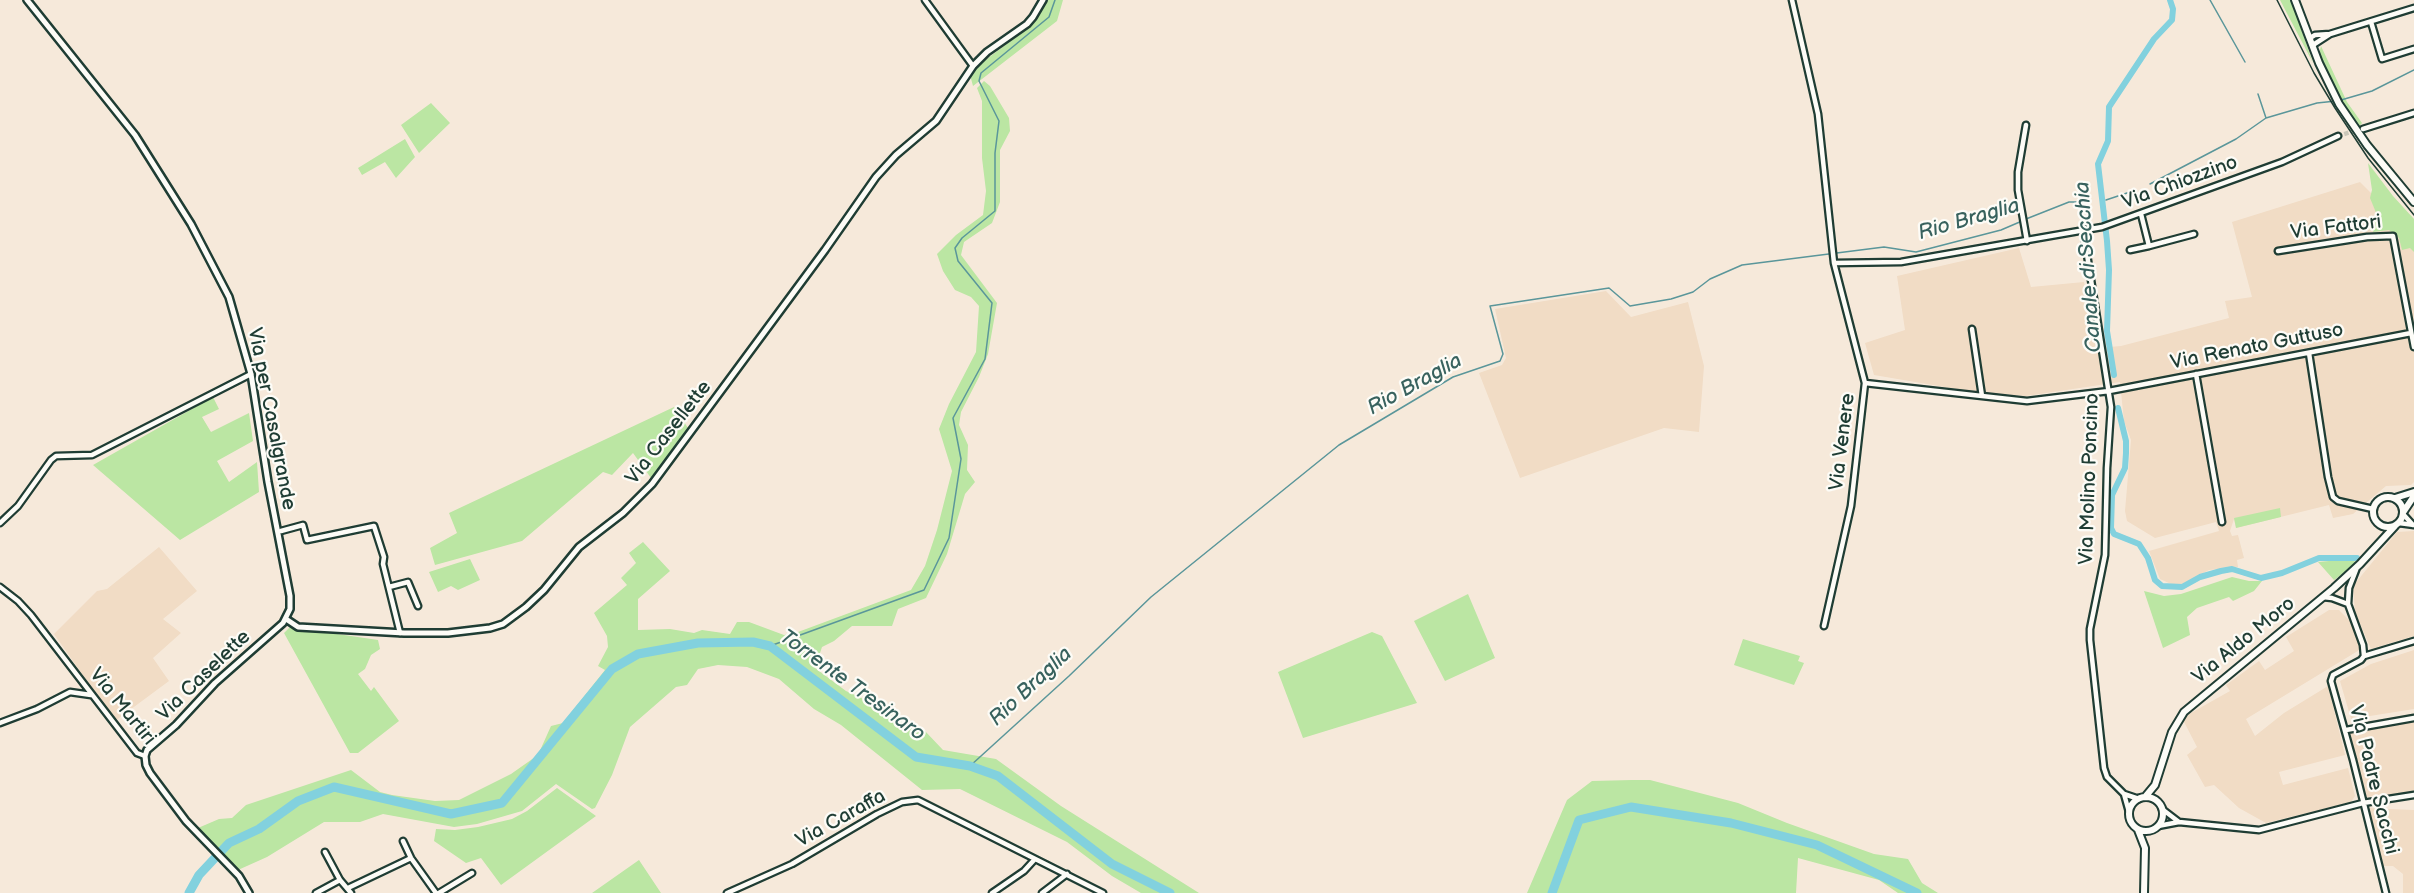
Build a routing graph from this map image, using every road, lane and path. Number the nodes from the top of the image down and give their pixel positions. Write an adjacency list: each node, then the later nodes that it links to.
1 (27, 0): 31 (street, Via per Casalgrande)
2 (925, 0): 13 (street)
3 (1042, 0): 13 (street, Via Casellette)
4 (1792, 0): 26 (street, Via Venere)
5 (2295, 0): 8 (main road)
6 (2414, 8): 7 (street)
7 (2371, 22): 9 (street); 11 (street)
8 (2306, 27): 9 (street); 10 (main road)
9 (2322, 37): 10 (street); 12 (street)
10 (2312, 42): 12 (main road)
11 (2414, 49)
12 (2317, 56): 18 (main road)
13 (973, 66): 55 (street, Via Casellette)
14 (2414, 112): 16 (street)
15 (2026, 125): 22 (street)
16 (2362, 129)
17 (2338, 136): 19 (street, Via Chiozzino)
18 (2414, 202)
19 (2141, 214): 20 (street, Via Chiozzino); 23 (street)
20 (2084, 229): 22 (street, Via Chiozzino); 34 (street, Via Molino Poncino)
21 (2194, 234): 23 (street)
22 (2027, 241): 26 (street, Via Chiozzino)
23 (2149, 246): 24 (street)
24 (2130, 250)
25 (2278, 250): 28 (street, Via Fattori)
26 (1834, 261): 33 (street, Via Venere)
27 (1972, 329): 35 (street)
28 (2411, 333): 29 (street, Via Fattori); 30 (street, Via Renato Guttuso)
29 (2414, 346)
30 (2309, 353): 32 (street, Via Renato Guttuso); 38 (street)
31 (251, 374): 41 (street); 53 (street, Via per Casalgrande)
32 (2196, 374): 34 (street, Via Renato Guttuso); 40 (street)
33 (1865, 383): 35 (street, Via Renato Guttuso); 54 (street, Via Venere)
34 (2109, 391): 35 (street, Via Renato Guttuso); 64 (street, Via Molino Poncino)
35 (1982, 396)
36 (2414, 494): 37 (main road); 39 (main road)
37 (2393, 498): 38 (main road); 39 (main road)
38 (2373, 509): 44 (main road)
39 (2403, 513): 42 (main road); 43 (street)
40 (2222, 522)
41 (0, 523)
42 (2397, 525): 43 (street); 44 (main road); 46 (main road, Via Aldo Moro)
43 (2413, 525)
44 (2382, 526): 46 (main road)
45 (281, 531): 49 (street)
46 (2382, 540): 47 (main road, Via Aldo Moro)
47 (2359, 566): 50 (main road, Via Aldo Moro); 51 (street)
48 (0, 587): 58 (street, Via Martiri)
49 (389, 588): 52 (street); 55 (street)
50 (2323, 597): 51 (street); 63 (main road, Via Aldo Moro)
51 (2348, 604): 57 (street)
52 (418, 606)
53 (286, 619): 55 (street, Via Casellette); 62 (street, Via Caselette)
54 (1824, 626)
55 (400, 633)
56 (2414, 641): 57 (street)
57 (2364, 656): 61 (street, Via Padre Sacchi)
58 (91, 695): 60 (street); 62 (street, Via Martiri)
59 (2414, 718): 61 (street)
60 (0, 723)
61 (2346, 730): 67 (street, Via Padre Sacchi)
62 (145, 756): 82 (street, Via Martiri)
63 (2155, 784): 66 (main road, Via Aldo Moro); 68 (main road, Via Aldo Moro)
64 (2124, 794): 66 (street); 69 (street, Via Molino Poncino)
65 (2414, 795): 67 (street)
66 (2142, 798): 68 (main road); 69 (main road)
67 (2363, 802): 70 (street); 90 (street, Via Padre Sacchi)
68 (2161, 807): 70 (street); 71 (main road)
69 (2129, 812): 72 (main road)
70 (2179, 822): 71 (street)
71 (2156, 828): 72 (main road); 74 (main road)
72 (2138, 830): 74 (main road)
73 (403, 841): 76 (street)
74 (2145, 848): 89 (main road)
75 (325, 852): 80 (street)
76 (411, 858): 81 (street); 84 (street)
77 (1035, 859): 79 (street, Via Caraffa); 85 (street, Via Caraffa); 86 (street)
78 (472, 873): 84 (street)
79 (1067, 874): 87 (street); 88 (street, Via Caraffa)
80 (340, 880): 81 (street); 83 (street)
81 (349, 890)
82 (249, 893)
83 (316, 893)
84 (437, 893)
85 (727, 893)
86 (992, 893)
87 (1042, 893)
88 (1103, 893)
89 (2144, 893)
90 (2386, 893)

